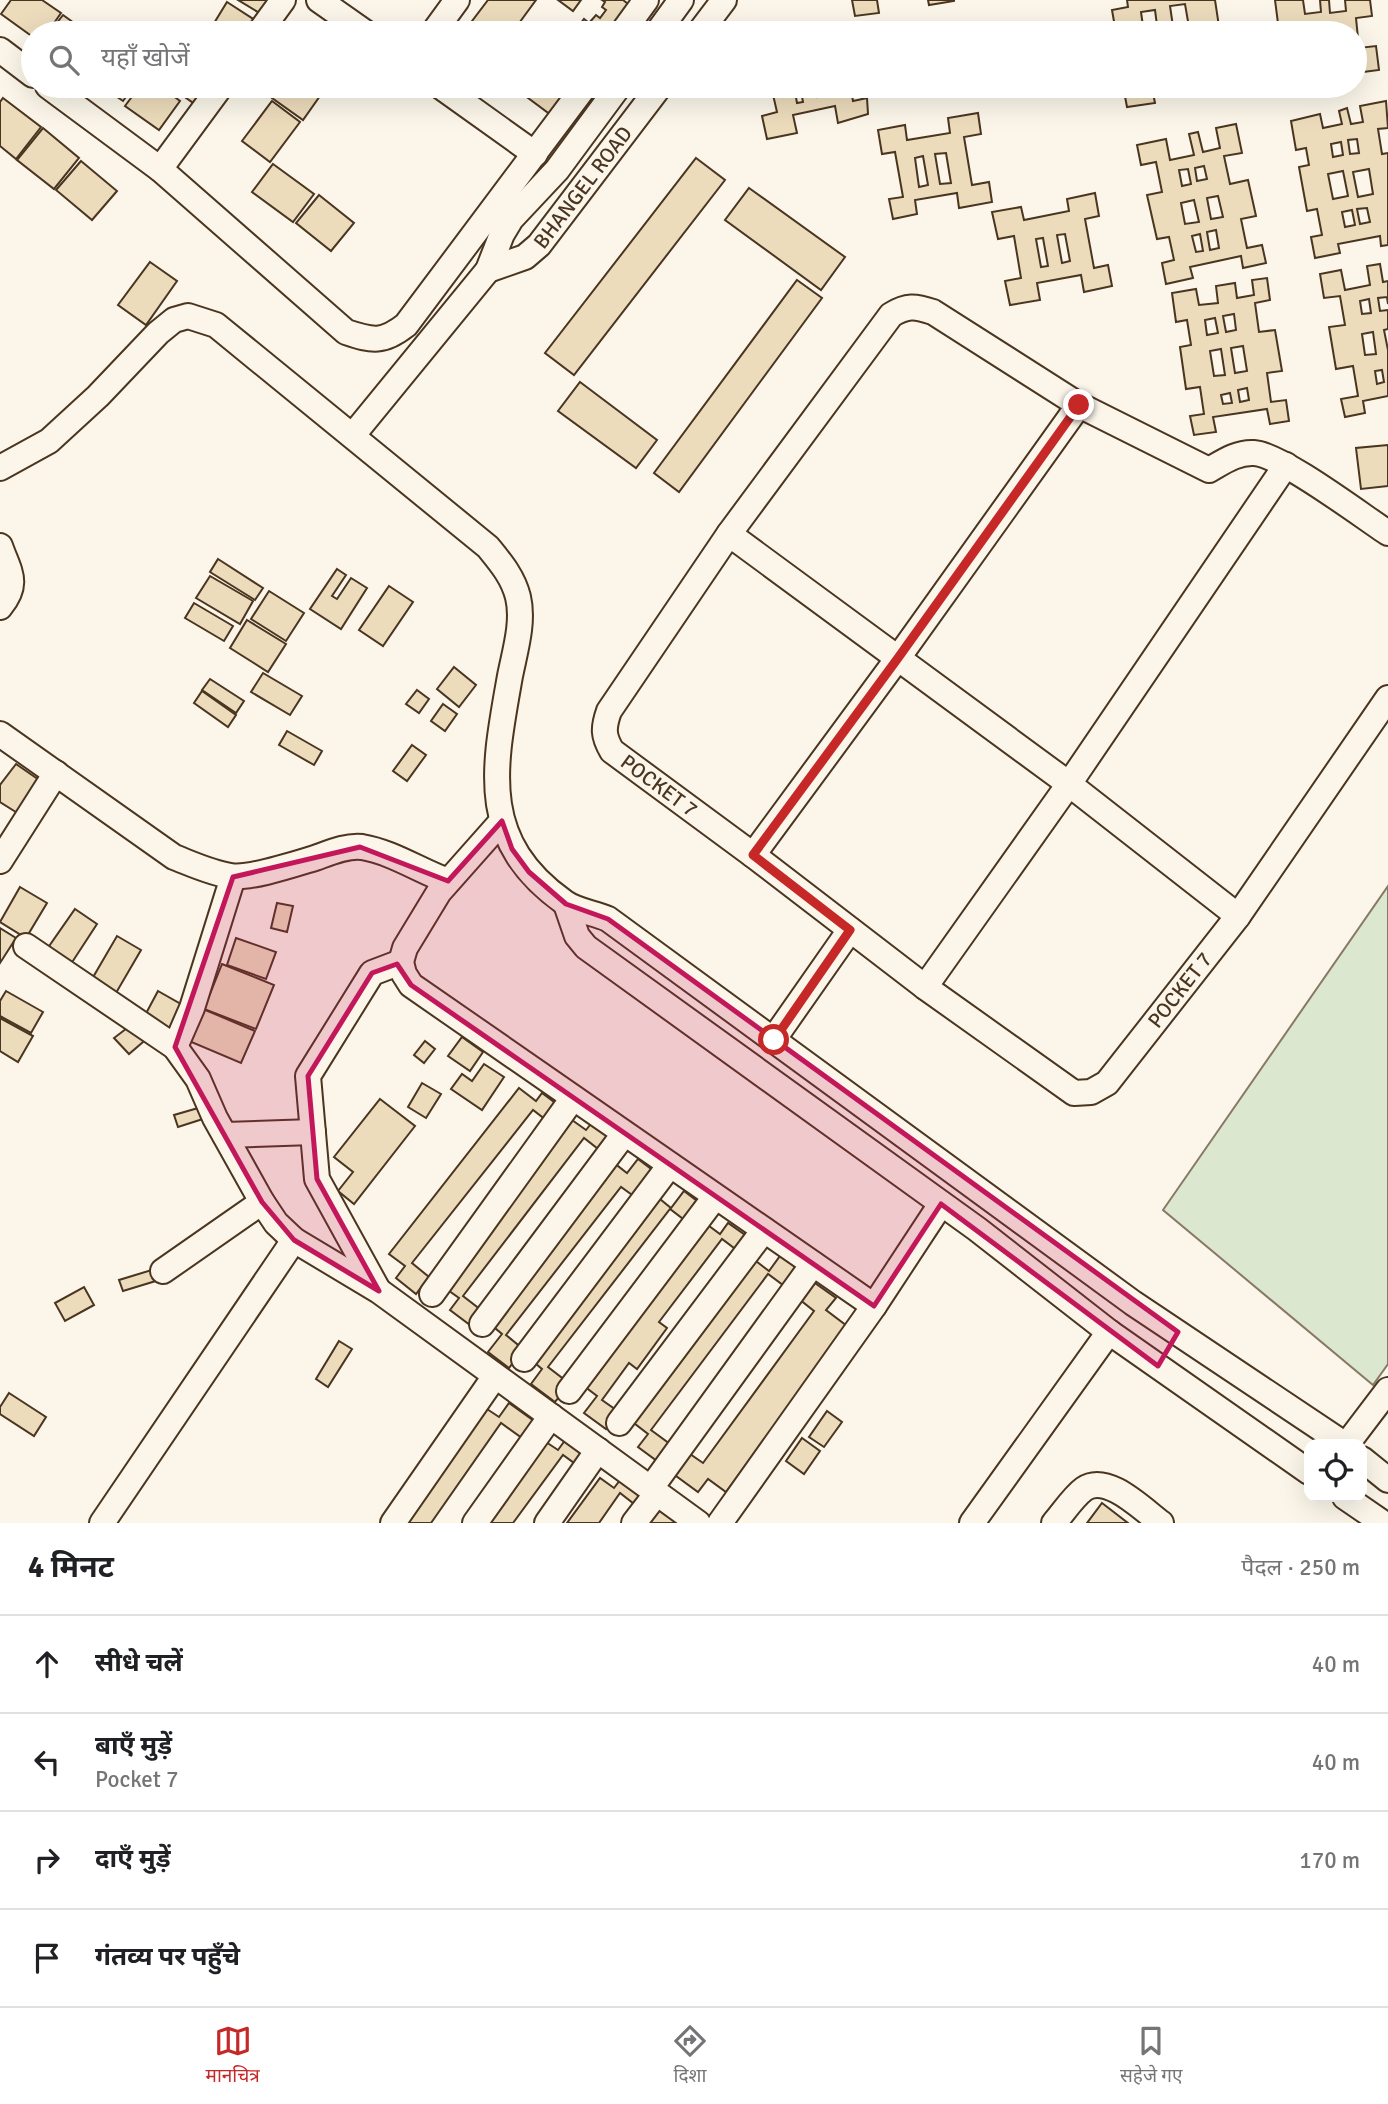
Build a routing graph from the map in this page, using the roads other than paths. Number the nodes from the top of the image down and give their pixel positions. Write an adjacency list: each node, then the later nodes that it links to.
1 (283, 0): 7 (street)
2 (319, 0): 8 (street)
3 (457, 0): 9 (street)
4 (681, 0): 11 (street)
5 (724, 0): 12 (street)
6 (638, 3): 10 (street)
7 (268, 21)
8 (349, 21)
9 (442, 21)
10 (628, 21)
11 (666, 21)
12 (708, 21)
13 (0, 50): 14 (street)
14 (21, 66)
15 (64, 98): 22 (street)
16 (212, 98): 22 (street)
17 (457, 98): 21 (street)
18 (576, 98): 21 (street)
19 (610, 98): 23 (street, BHANGEL ROAD)
20 (651, 98): 24 (street, BHANGEL ROAD)
21 (536, 154): 22 (street)
22 (160, 169)
23 (557, 170): 24 (street); 25 (street, BHANGEL ROAD)
24 (582, 189): 25 (street, BHANGEL ROAD)
25 (488, 270): 27 (street, BHANGEL ROAD)
26 (1079, 405): 28 (street, POCKET 7); 31 (street, POCKET 7); 34 (street)
27 (353, 435): 29 (street); 39 (street)
28 (1286, 465): 30 (street, POCKET 7); 38 (street)
29 (0, 468)
30 (1388, 533)
31 (729, 534): 34 (street); 40 (street, POCKET 7)
32 (0, 546): 33 (street)
33 (0, 607)
34 (898, 658): 38 (street); 40 (street)
35 (1388, 698): 45 (street, POCKET 7)
36 (0, 734): 37 (street)
37 (56, 773): 41 (street); 42 (street)
38 (1069, 784): 45 (street); 49 (street)
39 (502, 821): 43 (street); 44 (street)
40 (753, 855): 46 (street, POCKET 7)
41 (0, 861)
42 (233, 877): 43 (street); 51 (street)
43 (448, 881): 48 (street)
44 (566, 904): 50 (street); 60 (street)
45 (1238, 916): 49 (street, POCKET 7)
46 (850, 930): 49 (street, POCKET 7); 50 (street)
47 (26, 946): 51 (street)
48 (401, 962): 52 (street); 53 (street)
49 (925, 987)
50 (774, 1040): 59 (street)
51 (175, 1047): 55 (street)
52 (573, 1098): 54 (street); 67 (street)
53 (313, 1132): 55 (street); 66 (street)
54 (624, 1134): 56 (street); 69 (street)
55 (225, 1135): 58 (street)
56 (670, 1166): 57 (street); 72 (street)
57 (715, 1196): 62 (street); 76 (street)
58 (262, 1202): 63 (street); 65 (street)
59 (999, 1203): 61 (street); 71 (street)
60 (942, 1204): 61 (street); 68 (street)
61 (977, 1229): 70 (street)
62 (764, 1230): 64 (street); 78 (street)
63 (294, 1240): 66 (street); 85 (street)
64 (813, 1264): 68 (street); 83 (street)
65 (163, 1271)
66 (379, 1292): 74 (street)
67 (432, 1294)
68 (874, 1306): 91 (street)
69 (482, 1324)
70 (1109, 1332): 73 (street); 92 (street)
71 (1178, 1332): 73 (street); 79 (street)
72 (524, 1359)
73 (1158, 1366): 82 (street)
74 (495, 1376): 77 (street); 86 (street)
75 (1388, 1390): 80 (street)
76 (569, 1391)
77 (551, 1416): 81 (street); 87 (street)
78 (619, 1423)
79 (1338, 1439)
80 (1350, 1439)
81 (598, 1450): 83 (street); 88 (street)
82 (1304, 1468)
83 (654, 1491): 89 (street); 90 (street)
84 (1352, 1502): 95 (street)
85 (102, 1523)
86 (393, 1523)
87 (475, 1523)
88 (547, 1523)
89 (634, 1523)
90 (698, 1523)
91 (720, 1523)
92 (972, 1523)
93 (1054, 1523): 94 (street)
94 (1161, 1523)
95 (1383, 1523)

